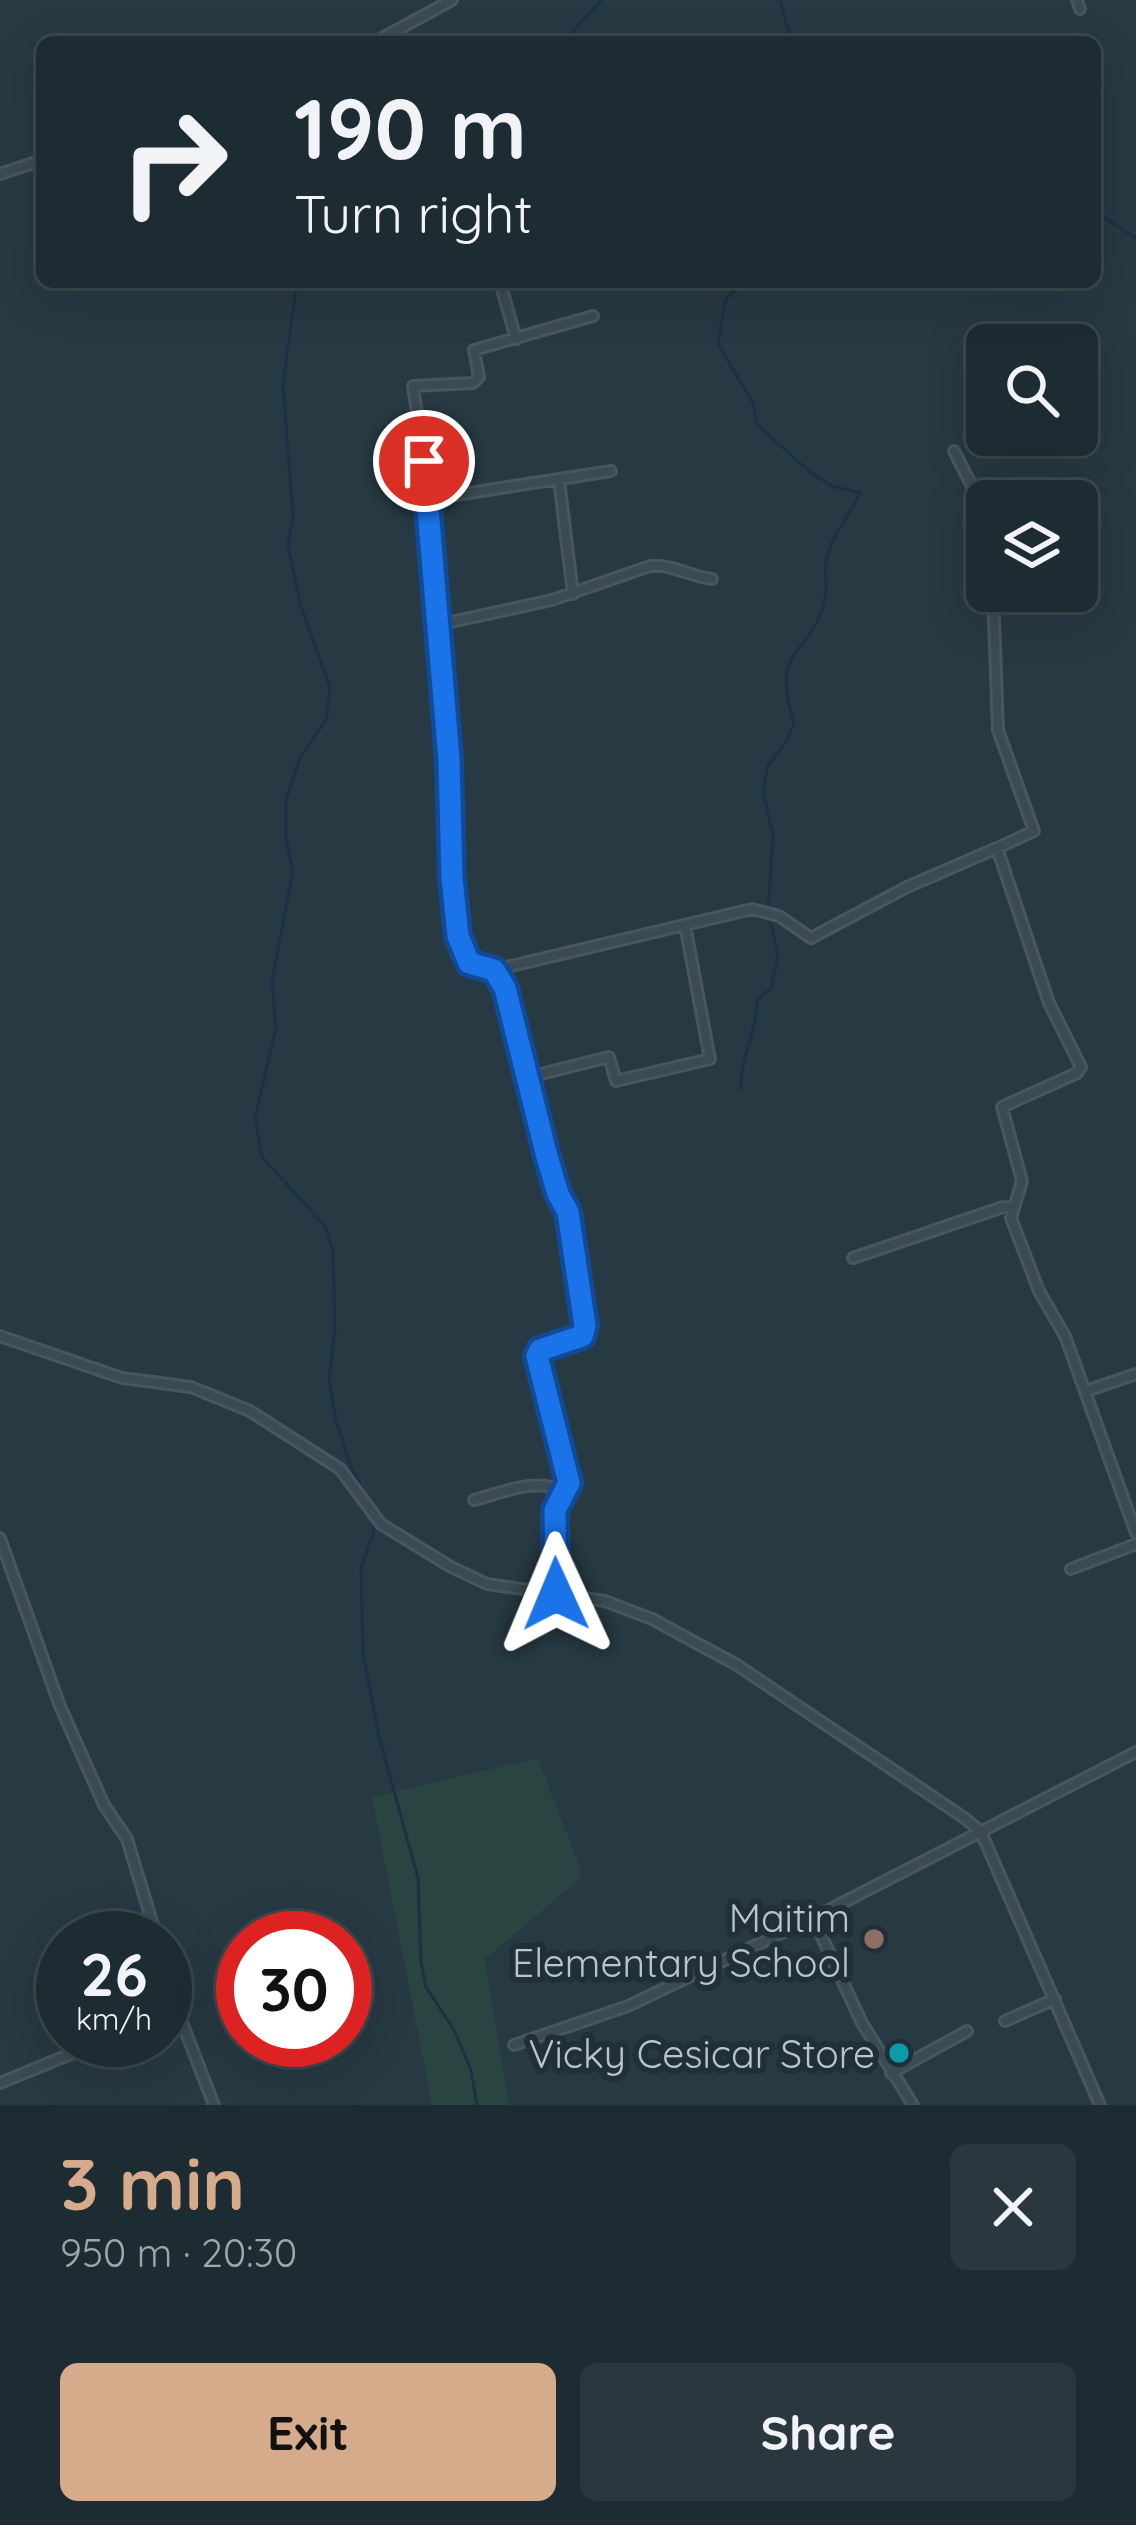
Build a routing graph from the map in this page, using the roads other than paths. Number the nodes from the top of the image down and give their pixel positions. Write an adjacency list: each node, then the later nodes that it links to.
1 (452, 0): 2 (street)
2 (386, 36)
3 (36, 162): 4 (street)
4 (0, 174)
5 (502, 288): 7 (street)
6 (593, 316): 7 (street)
7 (516, 339): 12 (street)
8 (954, 452): 11 (street)
9 (611, 471): 10 (street)
10 (559, 480): 12 (street); 14 (street)
11 (969, 480)
12 (430, 500): 16 (street)
13 (712, 579): 14 (street)
14 (573, 594): 16 (street)
15 (994, 612): 17 (street)
16 (436, 625): 19 (street)
17 (997, 848): 18 (street); 21 (street)
18 (685, 925): 19 (street); 20 (street)
19 (494, 970): 20 (street)
20 (529, 1077): 26 (street)
21 (1013, 1208): 22 (street); 25 (street)
22 (853, 1258)
23 (0, 1336): 32 (street)
24 (1136, 1373): 25 (street)
25 (1086, 1391): 28 (street)
26 (566, 1492): 27 (street); 32 (street)
27 (474, 1500)
28 (1136, 1533)
29 (0, 1538): 35 (street)
30 (1136, 1544): 31 (street)
31 (1072, 1569)
32 (556, 1594): 34 (street)
33 (1136, 1752): 34 (street)
34 (981, 1832): 36 (street); 37 (street)
35 (149, 1911)
36 (813, 1918): 40 (street); 43 (street)
37 (1055, 1999): 38 (street); 47 (street)
38 (1005, 2021)
39 (967, 2031): 43 (street)
40 (514, 2045)
41 (192, 2048): 45 (street)
42 (39, 2067): 44 (street)
43 (891, 2073): 46 (street)
44 (0, 2083)
45 (214, 2105)
46 (913, 2105)
47 (1100, 2105)

